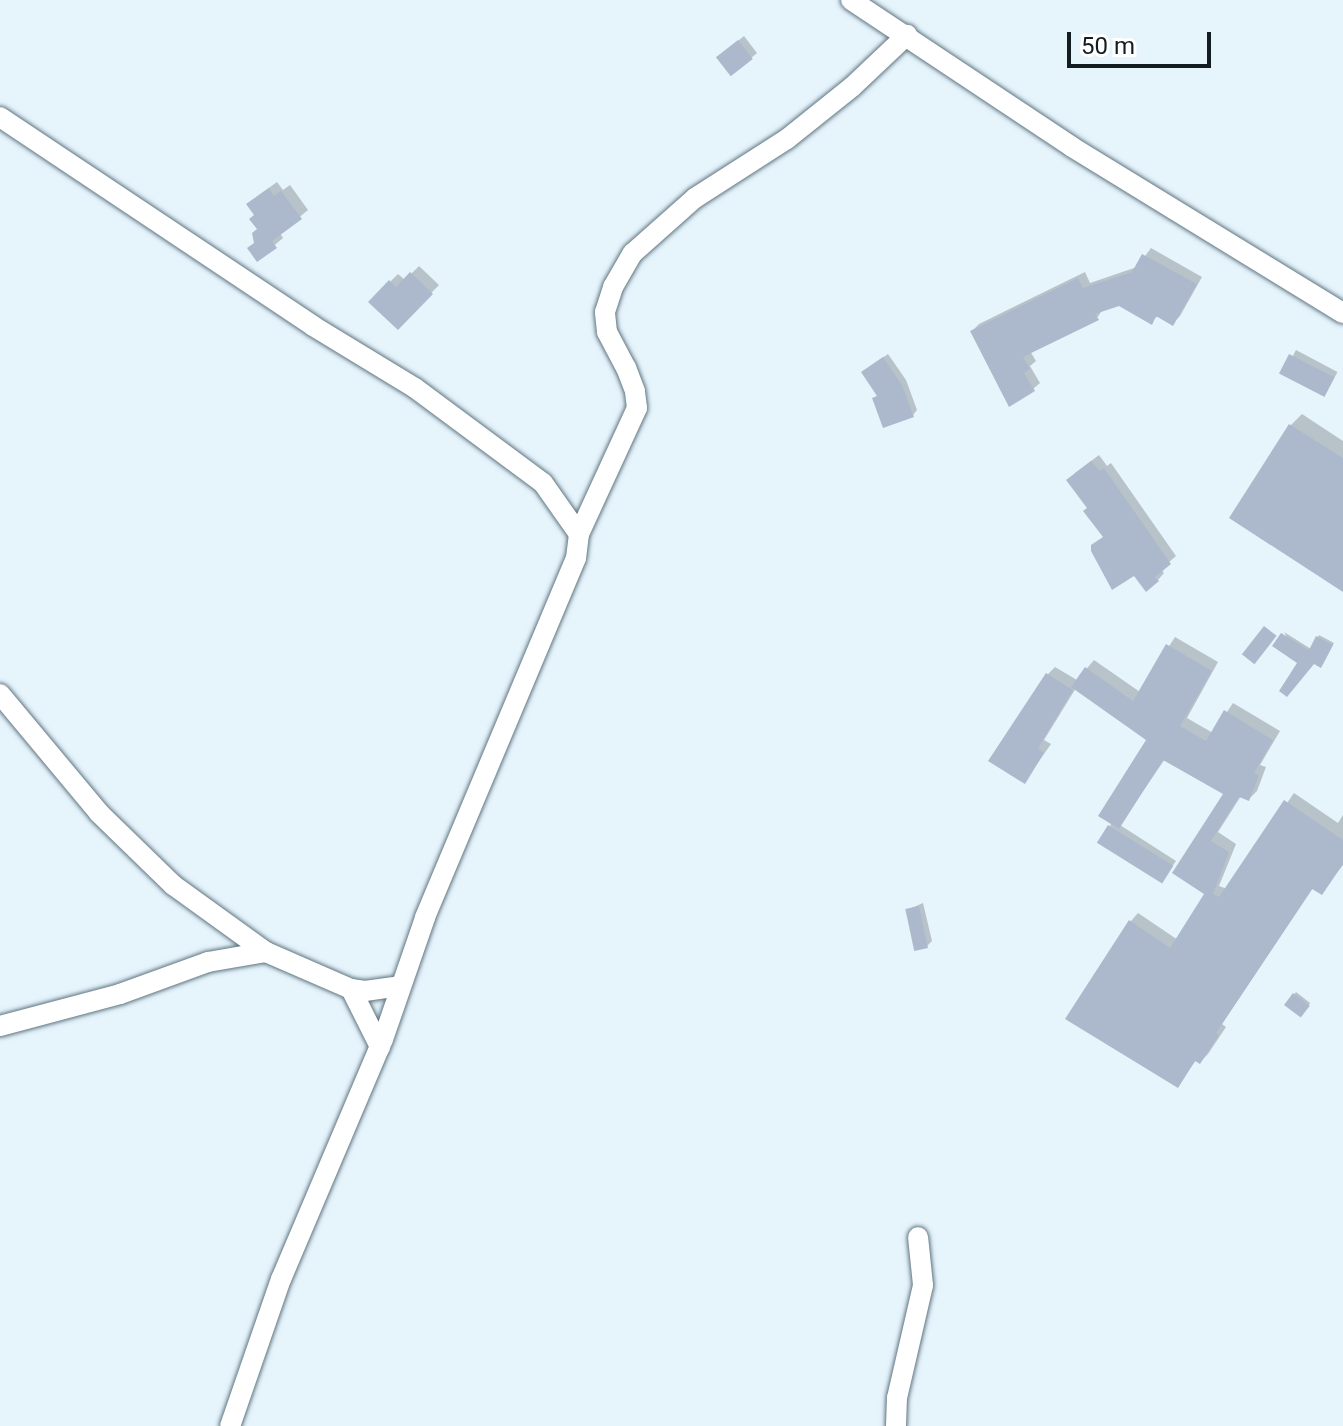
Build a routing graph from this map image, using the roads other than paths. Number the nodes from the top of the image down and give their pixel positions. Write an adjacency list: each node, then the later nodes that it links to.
1 (851, 0): 2 (street)
2 (907, 35): 4 (street); 5 (street)
3 (0, 117): 5 (street)
4 (1343, 313)
5 (579, 534): 8 (street)
6 (0, 694): 7 (street)
7 (266, 952): 9 (street); 10 (street)
8 (400, 986): 9 (street); 11 (street)
9 (351, 989): 11 (street)
10 (0, 1026)
11 (380, 1047): 13 (street)
12 (918, 1237): 14 (street)
13 (230, 1426)
14 (896, 1426)

